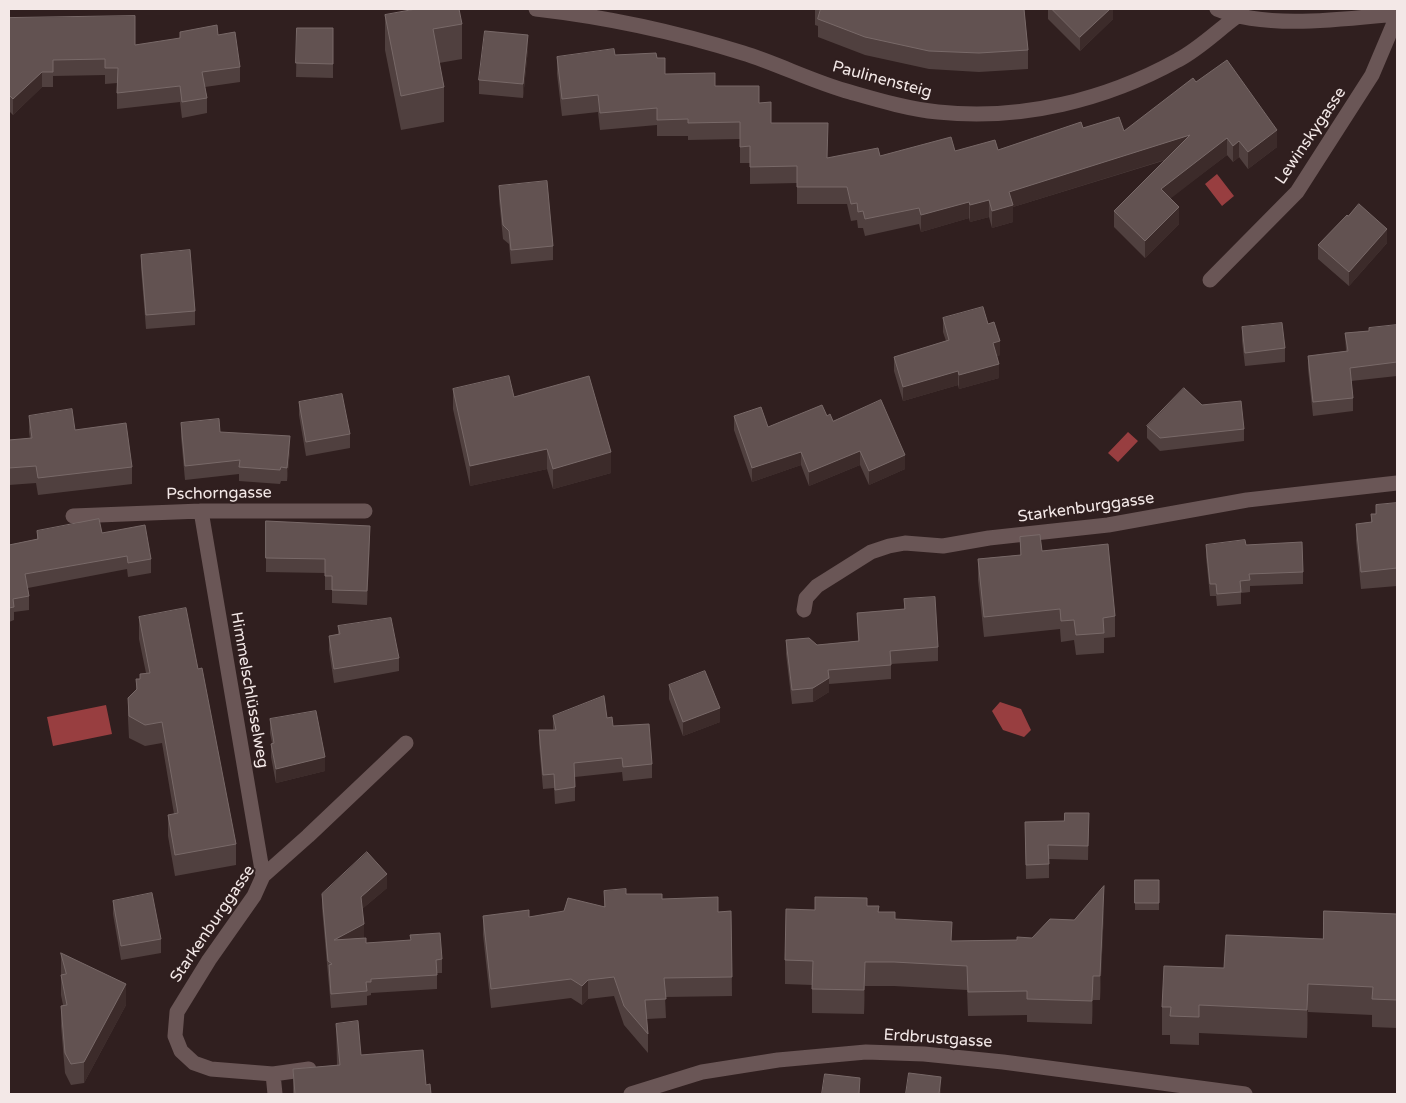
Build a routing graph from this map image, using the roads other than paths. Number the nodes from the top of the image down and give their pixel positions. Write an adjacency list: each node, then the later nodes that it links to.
1 (536, 9): 4 (street, Paulinensteig)
2 (1217, 9): 4 (street)
3 (1397, 15): 4 (street); 5 (street, Lewinskygasse)
4 (1236, 17)
5 (1210, 280)
6 (1397, 483): 10 (street, Starkenburggasse)
7 (200, 511): 8 (street, Pschorngasse); 9 (street, Pschorngasse); 12 (street, Himmelschlüsselweg)
8 (365, 512)
9 (73, 516)
10 (804, 610)
11 (406, 743): 12 (street, Starkenburggasse)
12 (263, 876): 14 (street, Starkenburggasse)
13 (309, 1069): 14 (street, Starkenburggasse)
14 (273, 1074): 15 (street)
15 (275, 1094)
16 (631, 1094): 17 (street, Erdbrustgasse)
17 (1246, 1094)

